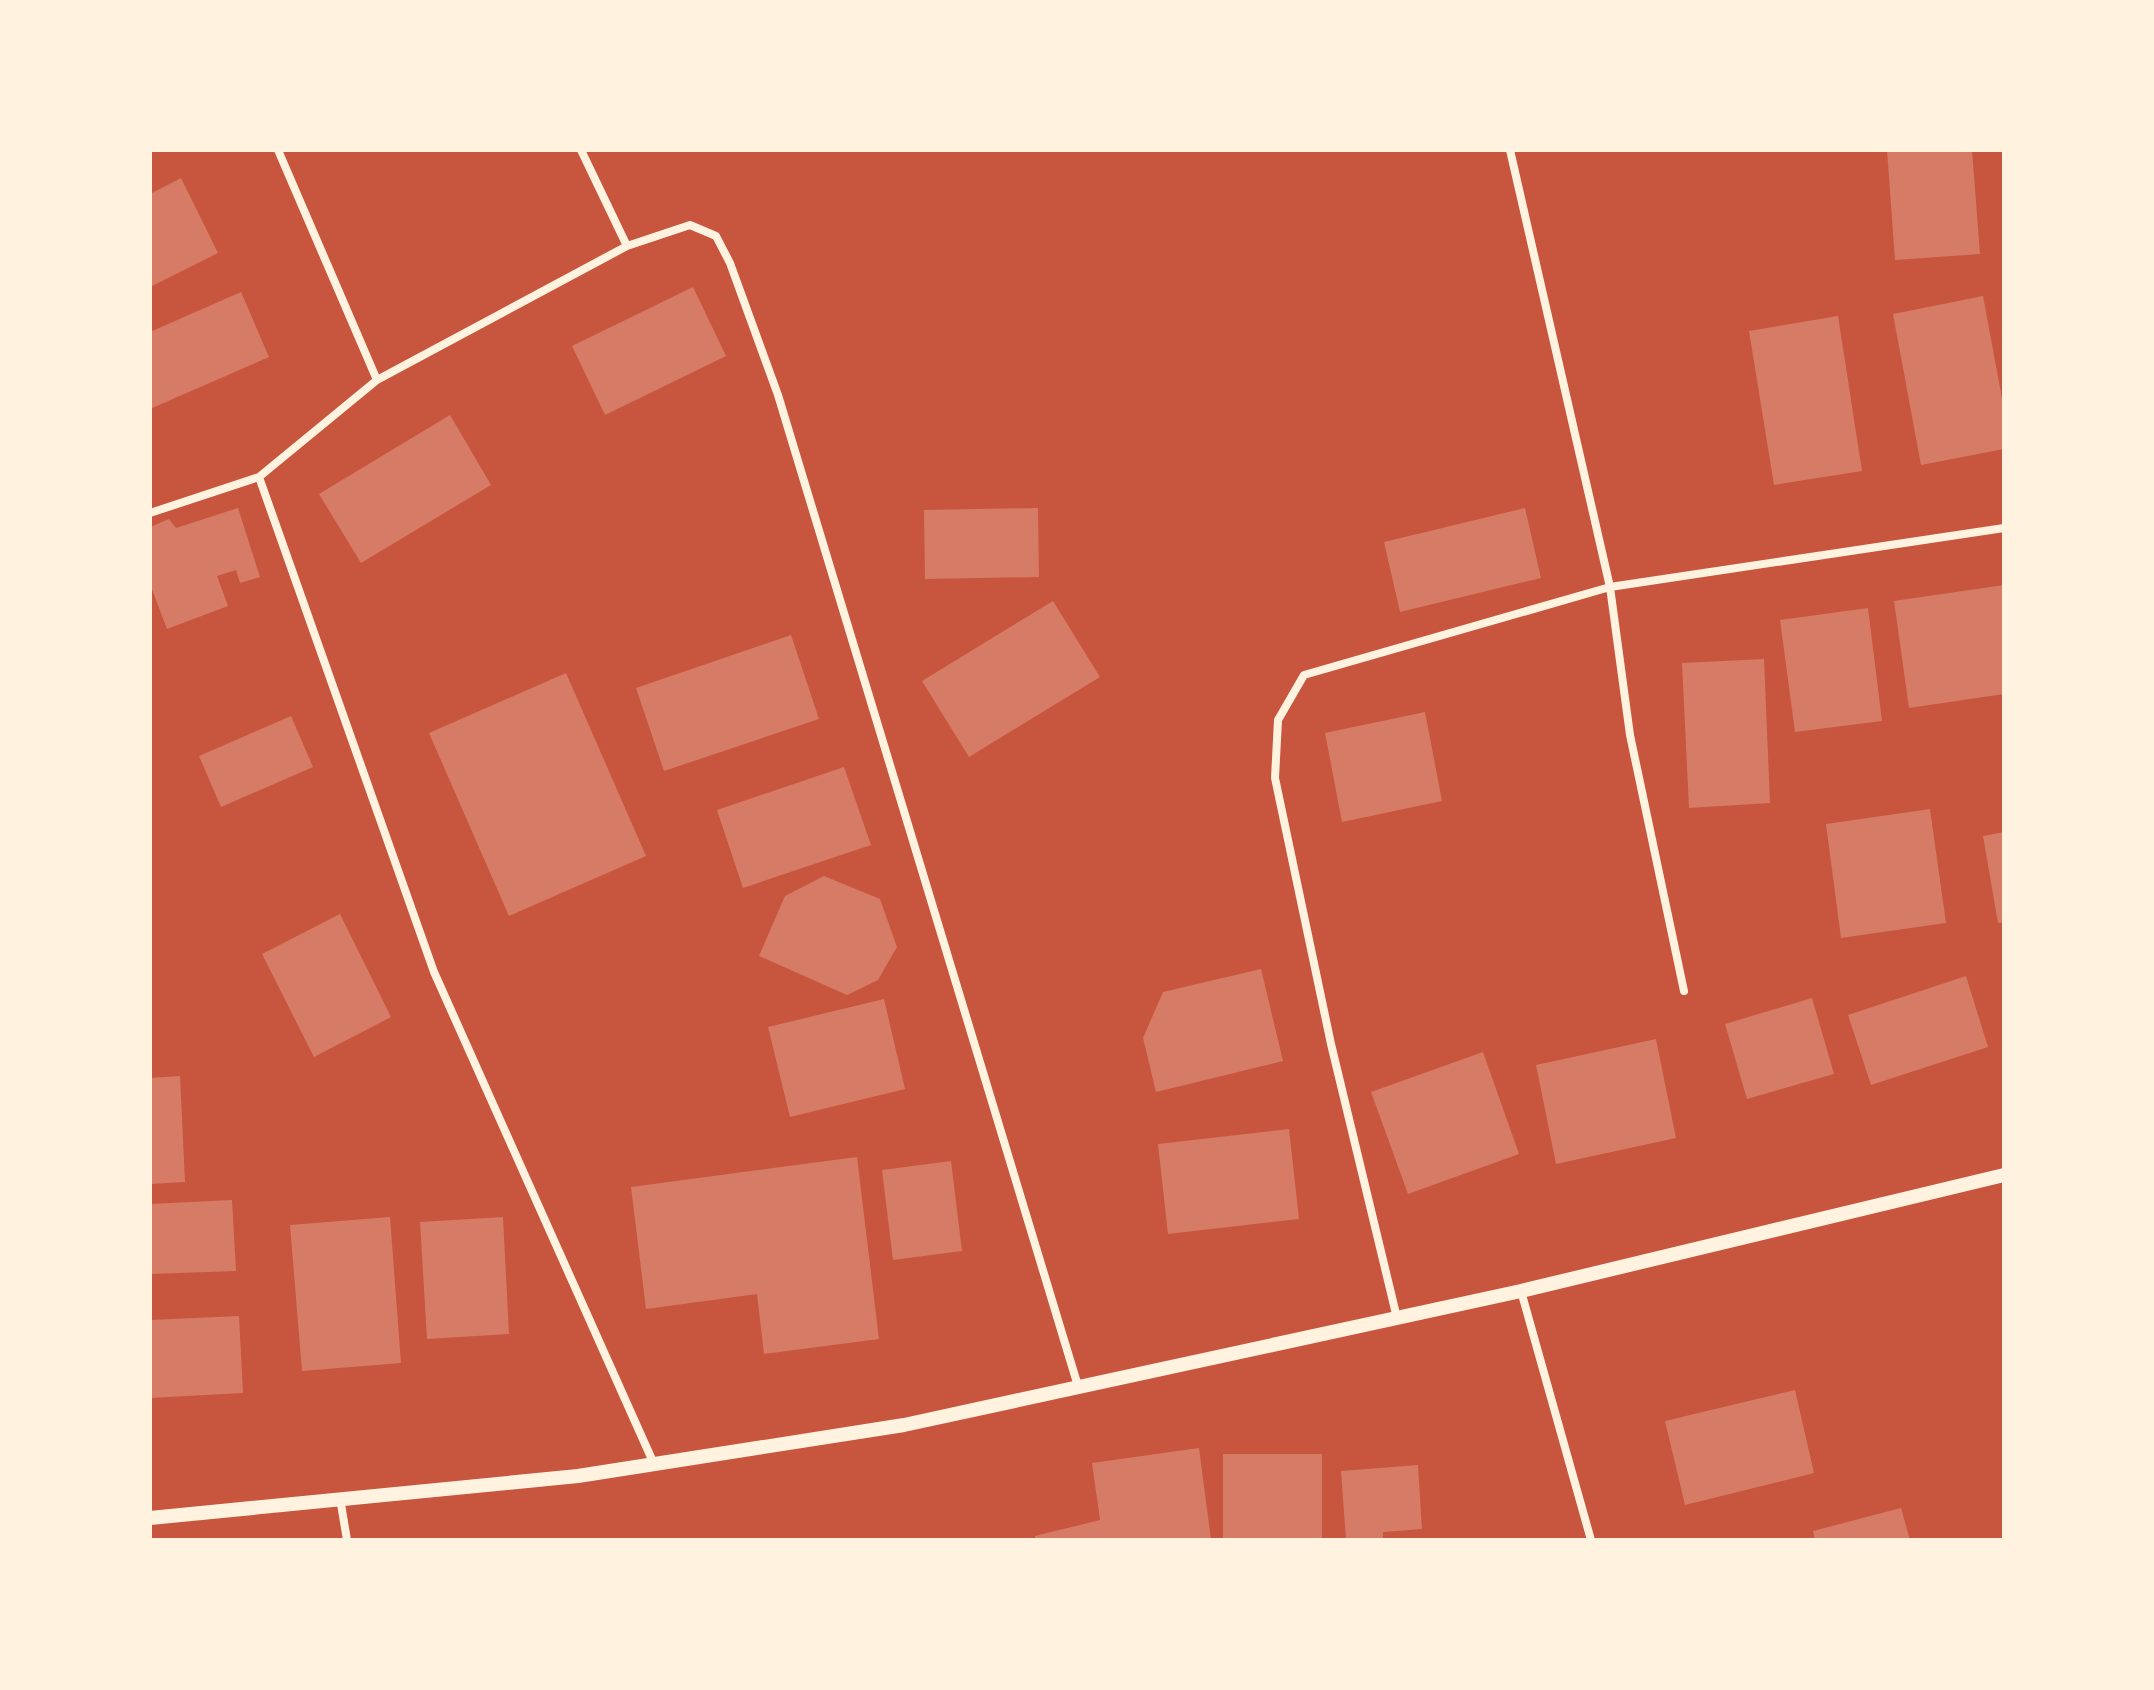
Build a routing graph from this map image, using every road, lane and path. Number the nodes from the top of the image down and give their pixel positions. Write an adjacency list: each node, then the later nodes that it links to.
1 (278, 150): 5 (street)
2 (581, 150): 4 (street)
3 (1510, 150): 9 (street)
4 (627, 246): 5 (street); 14 (street)
5 (377, 380): 6 (street)
6 (259, 477): 7 (street); 15 (street)
7 (150, 513)
8 (2004, 528): 9 (street)
9 (1610, 587): 10 (street); 13 (street)
10 (1684, 991)
11 (2004, 1175): 12 (street)
12 (1521, 1291): 13 (street); 19 (street)
13 (1397, 1318): 14 (street)
14 (1078, 1386): 15 (street)
15 (654, 1464): 16 (street)
16 (340, 1498): 17 (street); 18 (street)
17 (150, 1518)
18 (347, 1540)
19 (1591, 1540)

